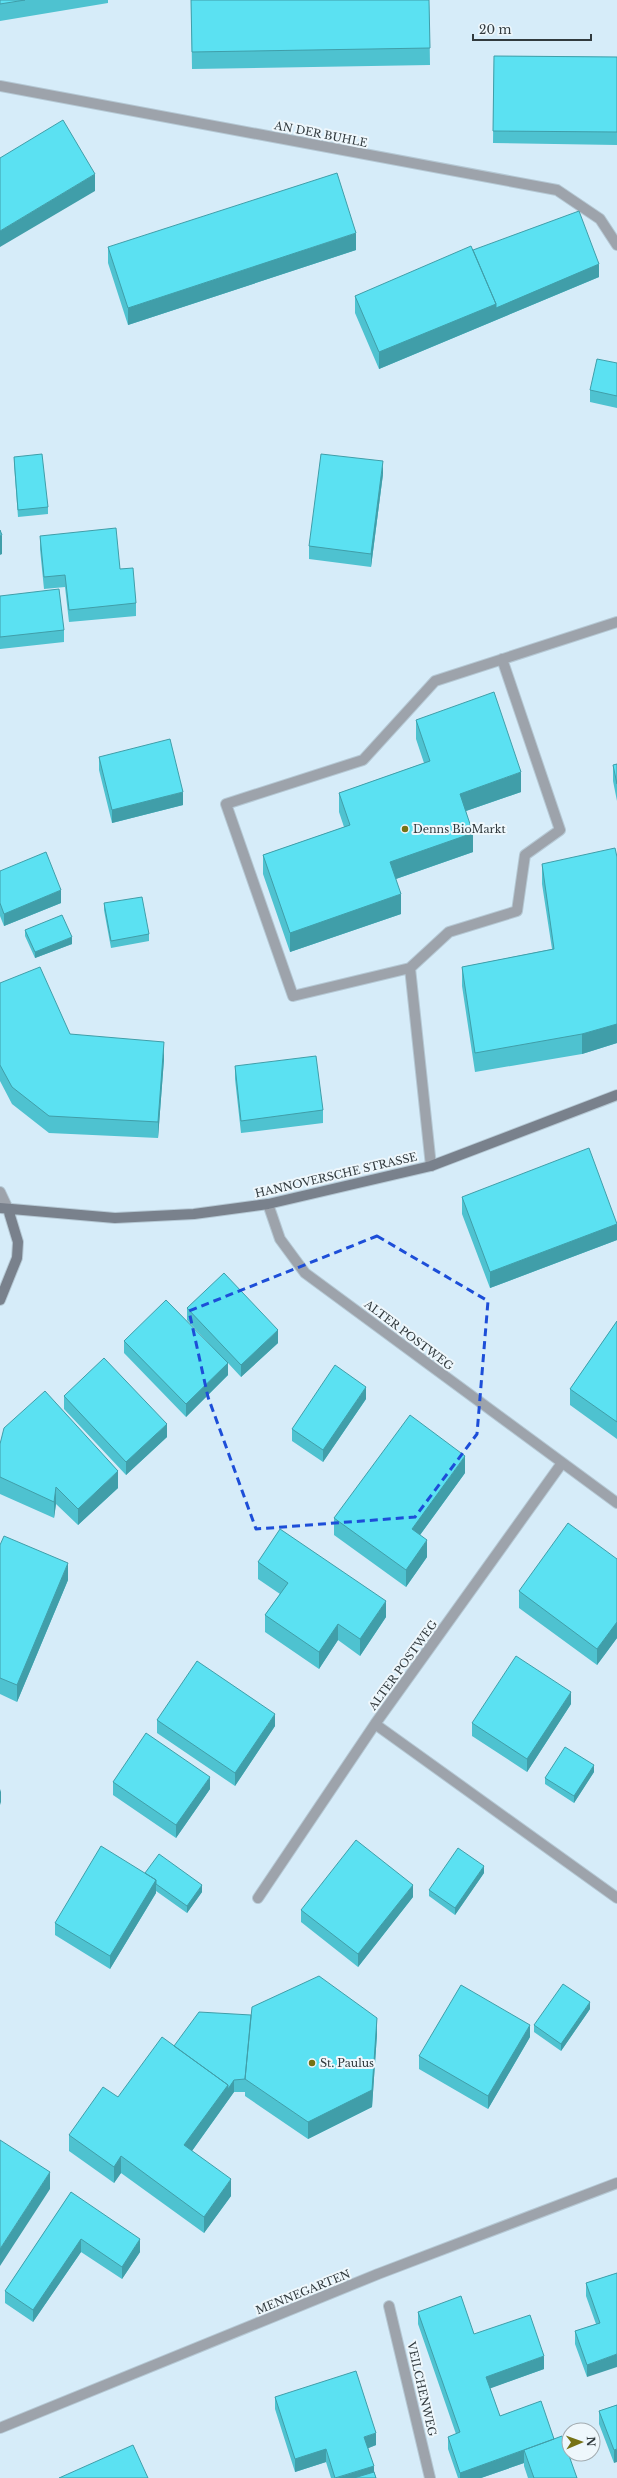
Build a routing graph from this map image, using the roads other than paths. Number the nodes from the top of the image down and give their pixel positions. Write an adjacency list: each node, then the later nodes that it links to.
1 (0, 86): 2 (street, AN DER BUHLE)
2 (617, 245)
3 (617, 622): 4 (street)
4 (502, 659): 5 (street); 5 (street)
5 (410, 968): 7 (street)
6 (617, 1095): 7 (main road, HANNOVERSCHE STRASSE)
7 (430, 1166): 9 (main road, HANNOVERSCHE STRASSE)
8 (0, 1192): 10 (street)
9 (268, 1204): 10 (main road, HANNOVERSCHE STRASSE); 12 (street, ALTER POSTWEG)
10 (4, 1208): 11 (main road)
11 (0, 1300)
12 (562, 1463): 13 (street, ALTER POSTWEG); 14 (street, ALTER POSTWEG)
13 (617, 1503)
14 (375, 1724): 15 (street, ALTER POSTWEG); 16 (street, ALTER POSTWEG)
15 (258, 1898)
16 (617, 1898)
17 (617, 2183): 19 (street, MENNEGARTEN)
18 (390, 2306): 20 (street, VEILCHENWEG)
19 (0, 2428)
20 (430, 2478)

